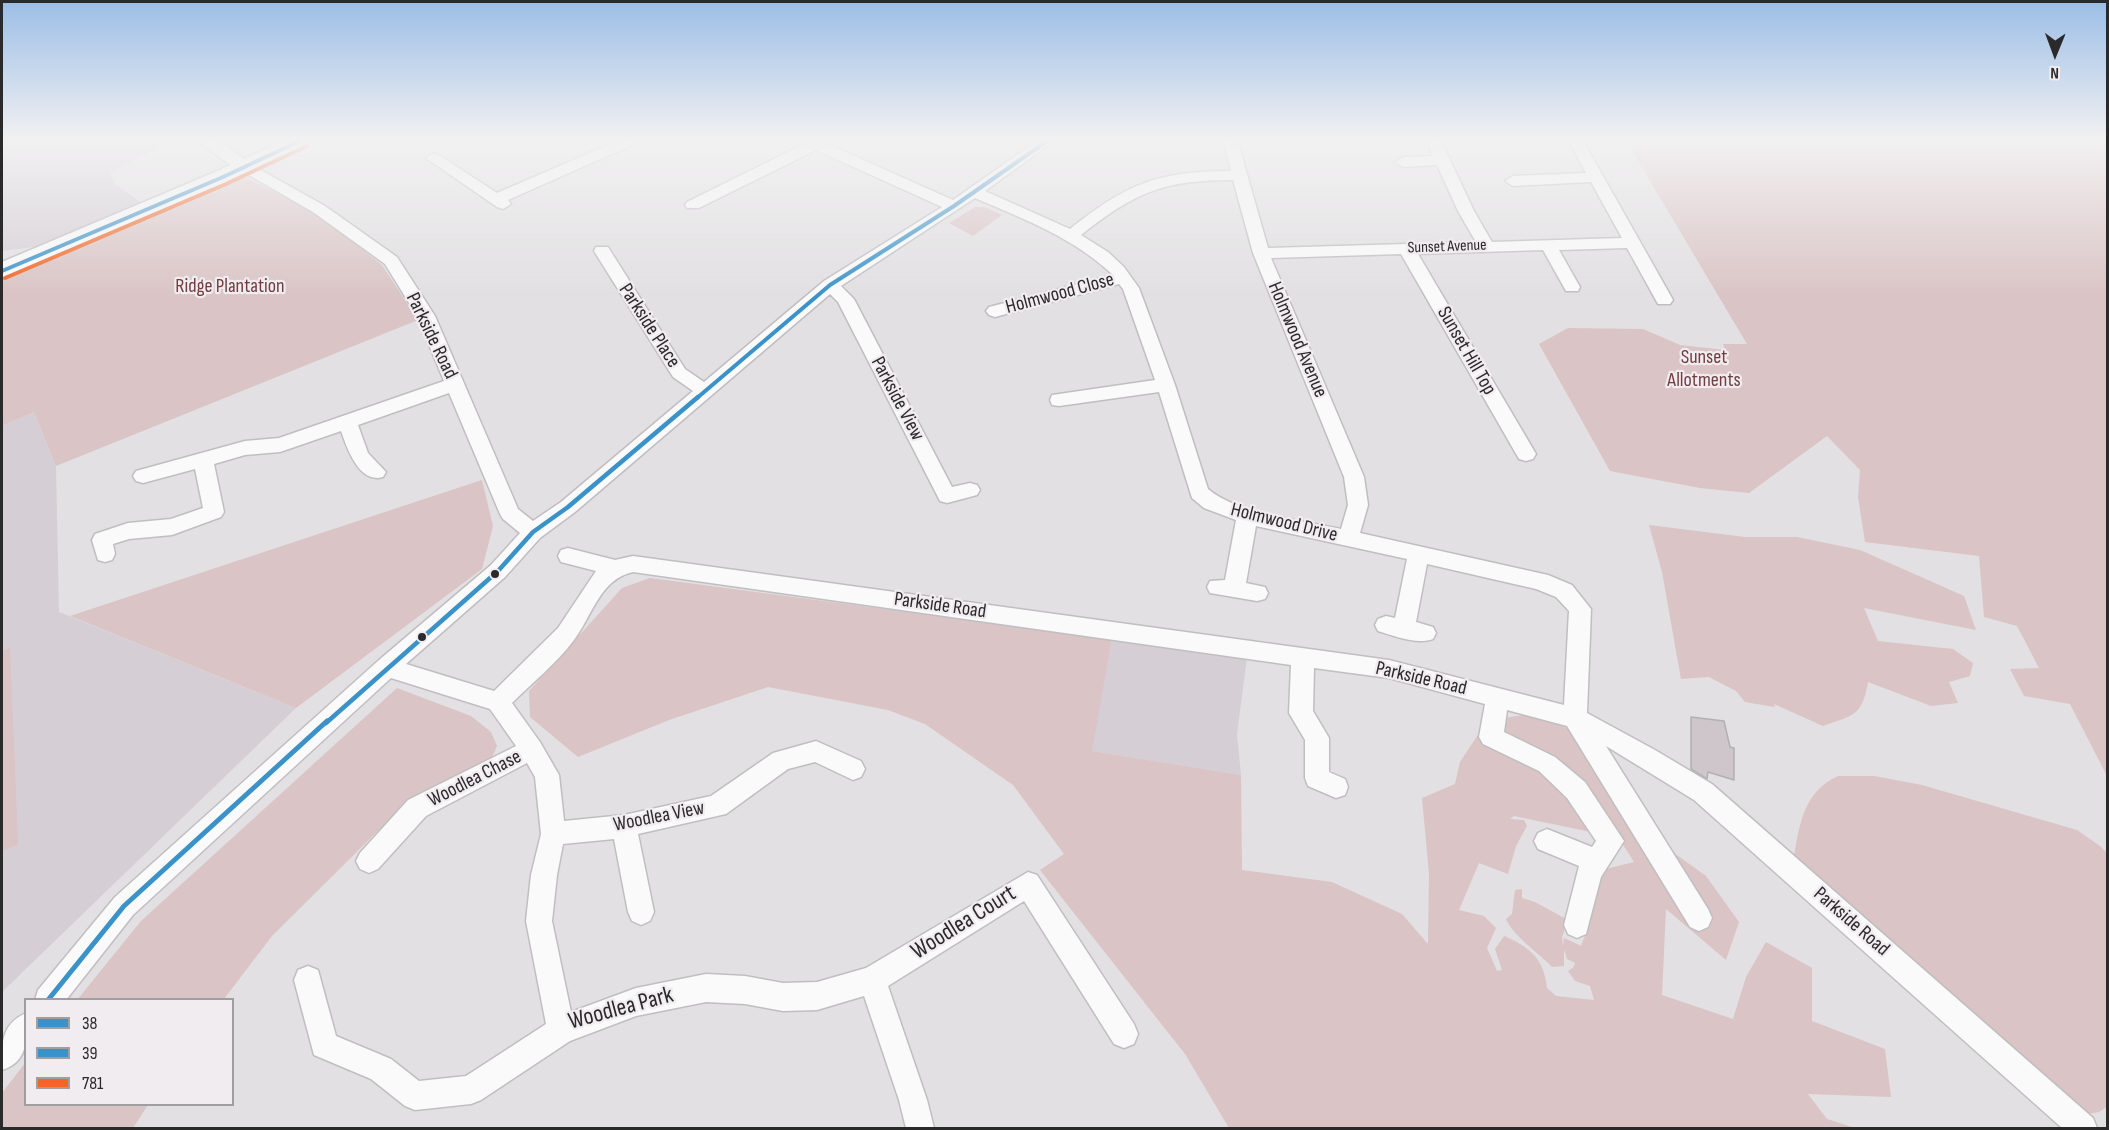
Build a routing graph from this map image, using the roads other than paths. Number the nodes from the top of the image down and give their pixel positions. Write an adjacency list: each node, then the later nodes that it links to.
1 (186, 192): 21 (main road)
2 (288, 192): 27 (street, Parkside Road)
3 (485, 192): 4 (street)
4 (522, 192)
5 (718, 192): 12 (street)
6 (922, 192): 13 (street)
7 (974, 192): 13 (street); 14 (street, Holmwood Drive)
8 (1133, 192): 14 (street)
9 (1244, 192): 20 (street, Holmwood Avenue)
10 (1457, 192): 17 (street)
11 (1604, 192): 15 (street)
12 (693, 205)
13 (954, 206): 23 (street)
14 (1070, 236): 22 (street, Holmwood Drive)
15 (1633, 243): 16 (street, Sunset Avenue); 25 (street)
16 (1548, 244): 17 (street, Sunset Avenue); 24 (street)
17 (1486, 246): 18 (street, Sunset Avenue)
18 (1406, 248): 20 (street, Sunset Avenue); 32 (street, Sunset Hill Top)
19 (602, 251): 29 (street, Parkside Place)
20 (1261, 253): 39 (street, Holmwood Avenue)
21 (2, 271)
22 (1125, 277): 26 (street, Holmwood Close); 28 (street, Holmwood Drive)
23 (830, 285): 29 (street); 36 (street, Parkside View)
24 (1572, 287)
25 (1664, 300)
26 (995, 311)
27 (455, 384): 31 (street); 38 (street, Parkside Road)
28 (1166, 385): 30 (street); 37 (street, Holmwood Drive)
29 (705, 391): 38 (street)
30 (1059, 400)
31 (347, 422): 33 (street); 34 (street)
32 (1526, 454)
33 (203, 459): 35 (street); 40 (street)
34 (376, 472)
35 (143, 476)
36 (970, 490)
37 (1247, 516): 39 (street, Holmwood Drive); 44 (street)
38 (533, 532): 47 (street)
39 (1348, 539): 41 (street, Holmwood Drive)
40 (105, 554)
41 (1418, 555): 45 (street); 50 (street, Holmwood Drive)
42 (568, 556): 43 (street, Parkside Road)
43 (615, 568): 46 (street, Parkside Road); 49 (street)
44 (1257, 593)
45 (1405, 628)
46 (1303, 657): 48 (street, Parkside Road); 53 (street)
47 (387, 667): 49 (street); 64 (street)
48 (1498, 697): 50 (street, Parkside Road); 58 (street)
49 (498, 702): 51 (street, Woodlea Park)
50 (1575, 718): 60 (street); 70 (street, Parkside Road)
51 (532, 750): 55 (street, Woodlea Park); 57 (street, Woodlea Chase)
52 (853, 769): 54 (street, Woodlea View)
53 (1336, 787)
54 (624, 826): 55 (street, Woodlea View); 59 (street)
55 (554, 834): 66 (street, Woodlea Park)
56 (1547, 841): 58 (street)
57 (369, 861)
58 (1597, 861): 61 (street)
59 (641, 912)
60 (1699, 918)
61 (1577, 925)
62 (308, 980): 66 (street)
63 (872, 980): 66 (street, Woodlea Park); 67 (street, Woodlea Court); 69 (street)
64 (49, 998)
65 (24, 1029): 68 (street)
66 (561, 1030)
67 (1124, 1034)
68 (2, 1056)
69 (920, 1128)
70 (2083, 1128)

